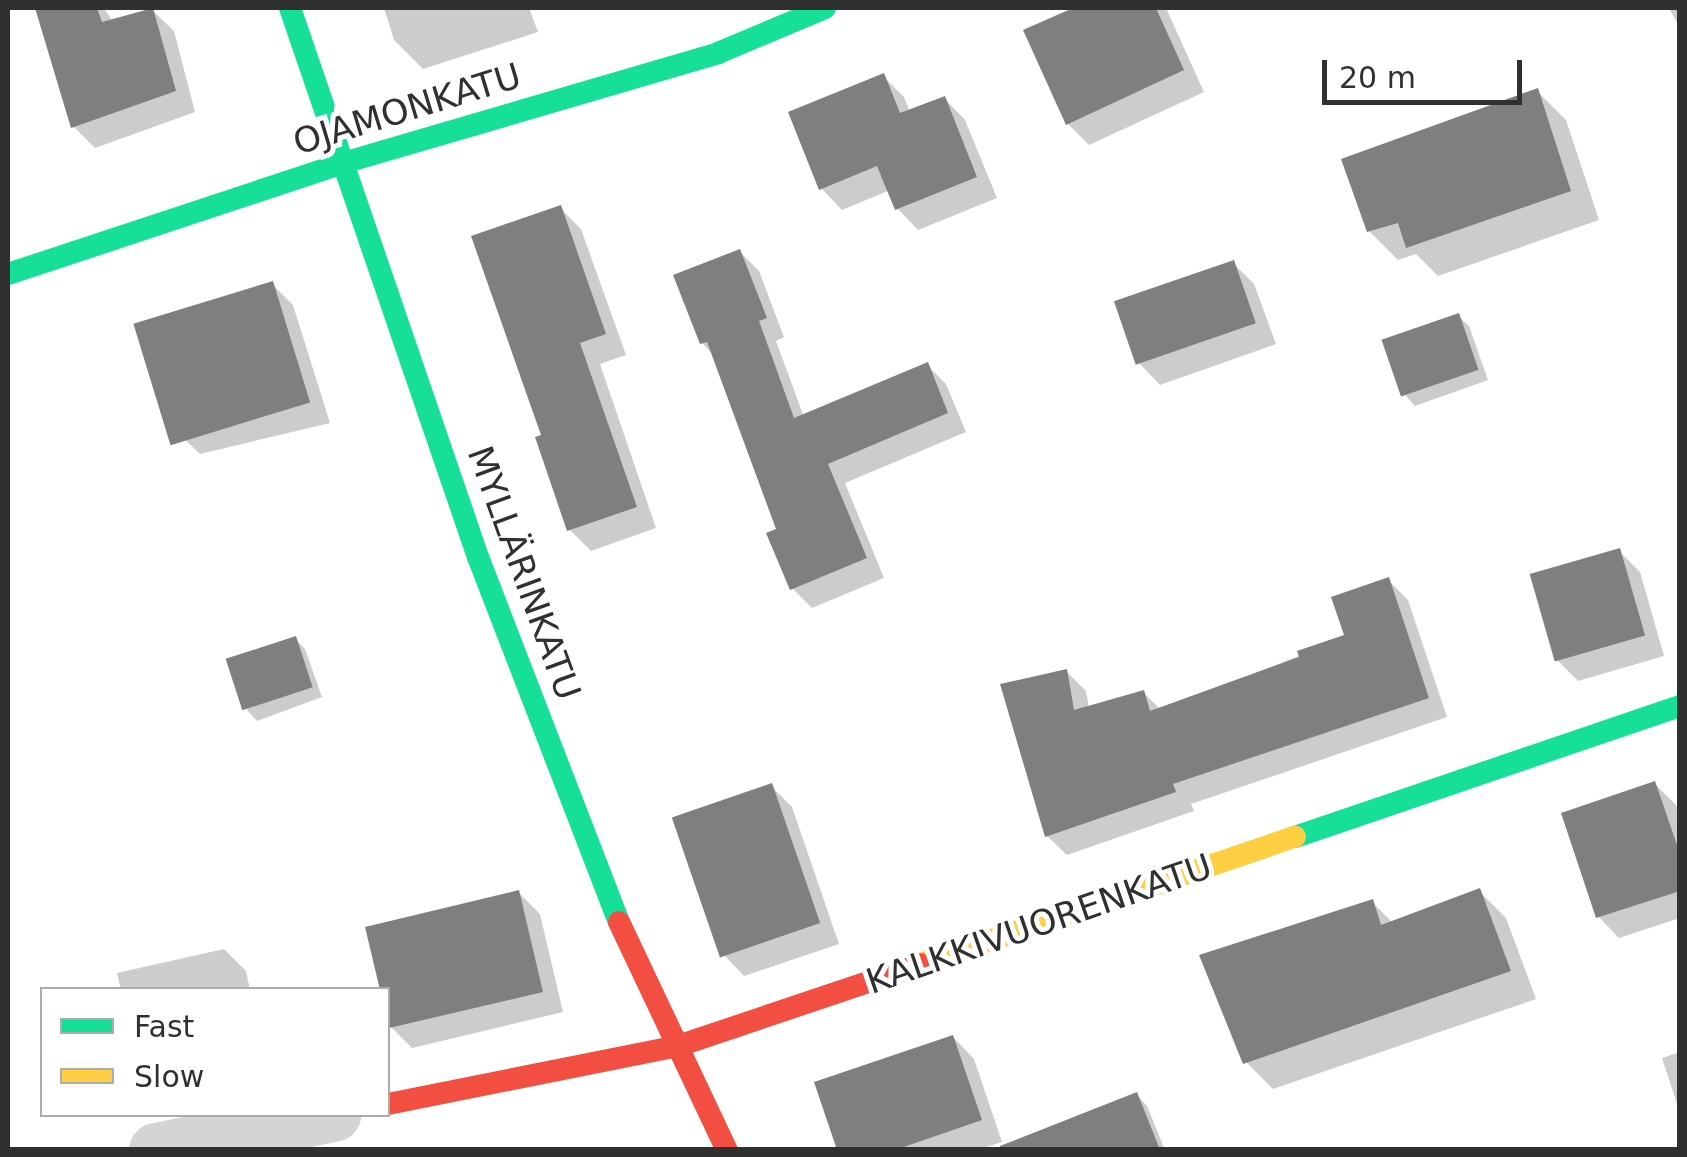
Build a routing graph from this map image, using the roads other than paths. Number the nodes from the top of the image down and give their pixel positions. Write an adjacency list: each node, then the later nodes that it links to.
1 (290, 8): 3 (street, MYLLÄRINKATU)
2 (825, 8): 3 (street, OJAMONKATU)
3 (344, 163): 4 (street, OJAMONKATU); 6 (street, MYLLÄRINKATU)
4 (8, 274)
5 (1680, 706): 6 (street, KALKKIVUORENKATU)
6 (678, 1046): 7 (street, KALKKIVUORENKATU); 10 (street, MYLLÄRINKATU)
7 (390, 1104)
8 (318, 1117): 9 (street)
9 (156, 1150)
10 (727, 1150)

